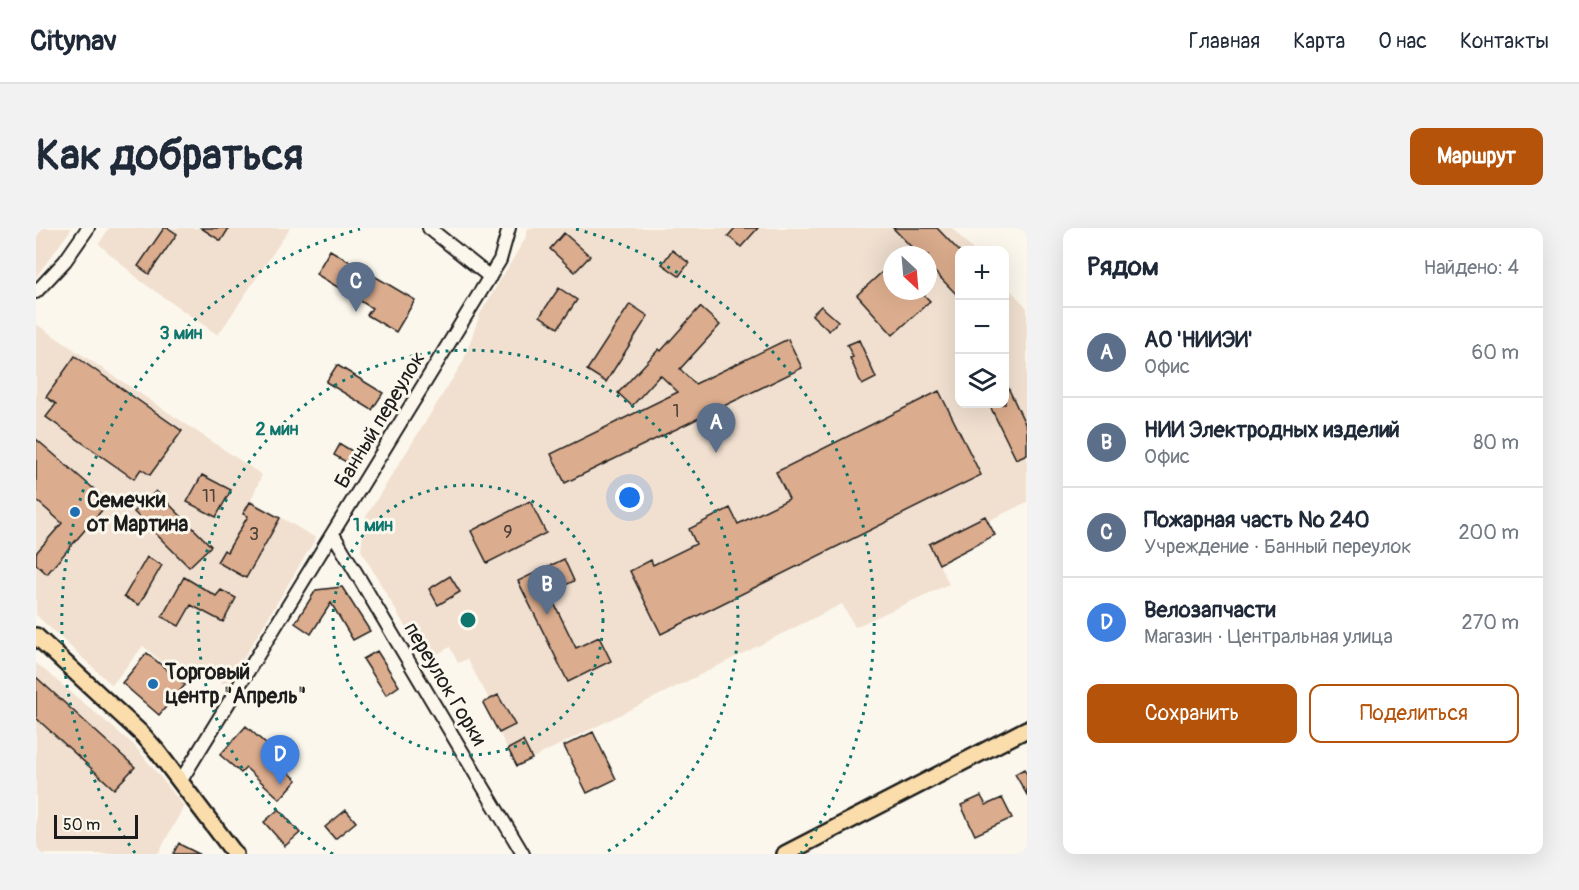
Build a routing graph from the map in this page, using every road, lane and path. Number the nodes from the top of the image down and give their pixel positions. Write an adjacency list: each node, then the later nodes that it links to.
1 (88, 228): 5 (street)
2 (429, 228): 4 (street)
3 (509, 228): 4 (street, Банный переулок)
4 (490, 277): 6 (street, Банный переулок)
5 (36, 292)
6 (333, 534): 9 (street, Банный переулок); 11 (street, переулок Горки)
7 (36, 636): 9 (main road)
8 (1027, 729): 12 (main road)
9 (180, 782): 10 (main road)
10 (235, 854)
11 (523, 854)
12 (785, 854)

